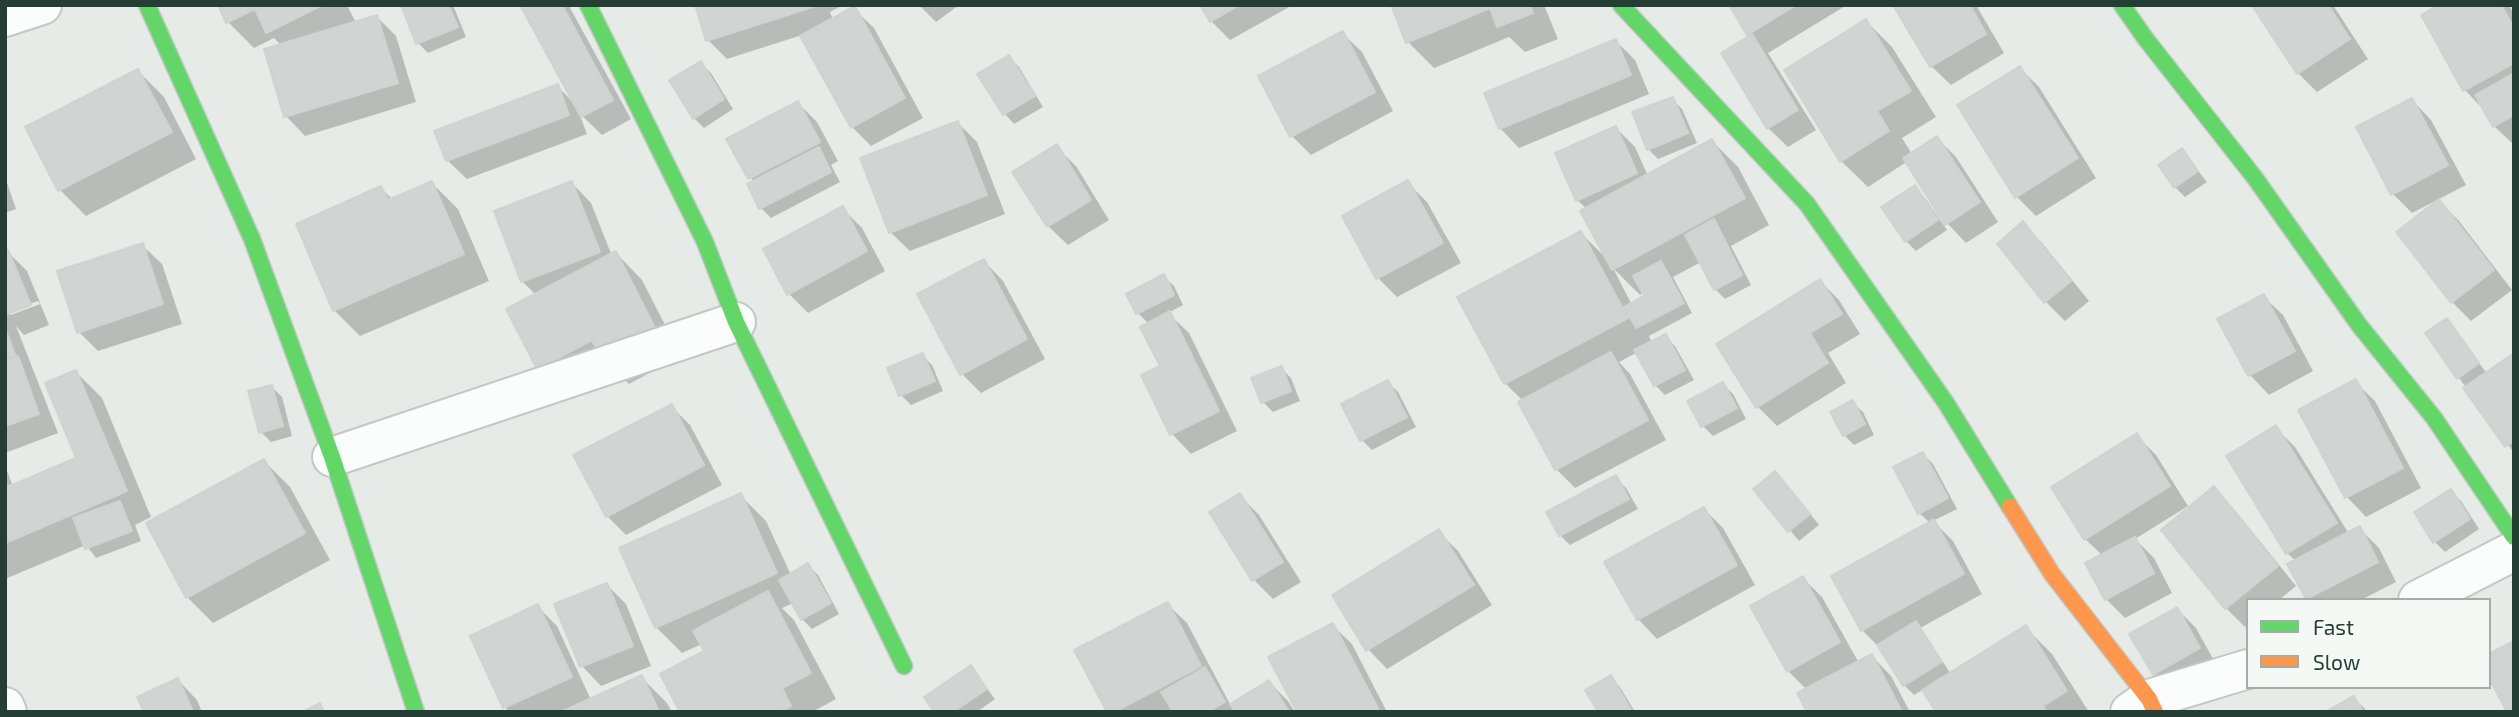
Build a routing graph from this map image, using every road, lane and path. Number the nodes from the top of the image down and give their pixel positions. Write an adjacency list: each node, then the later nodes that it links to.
1 (42, 5): 6 (street)
2 (147, 5): 8 (street)
3 (587, 5): 7 (street)
4 (1621, 5): 14 (street)
5 (2122, 5): 9 (street)
6 (5, 17)
7 (736, 322): 8 (street); 12 (street)
8 (332, 457): 15 (street)
9 (2514, 537)
10 (2514, 551): 11 (street)
11 (2422, 598)
12 (904, 666)
13 (2246, 670): 14 (street)
14 (2145, 708)
15 (416, 712)

